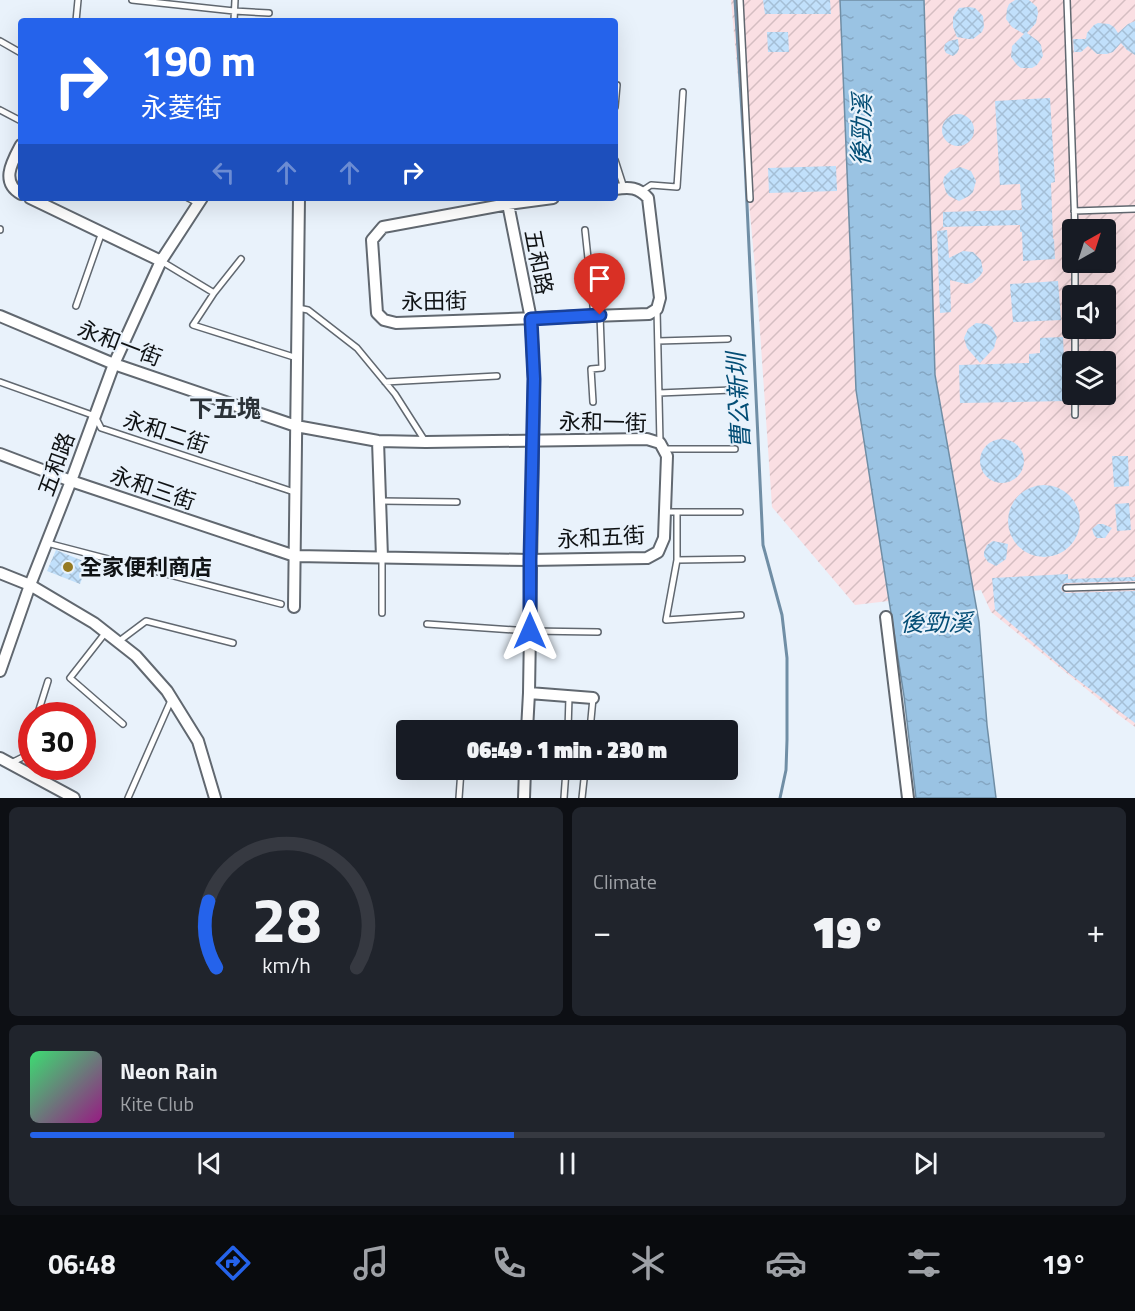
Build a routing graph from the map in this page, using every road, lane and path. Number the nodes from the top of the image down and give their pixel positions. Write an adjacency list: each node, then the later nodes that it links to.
1 (78, 0): 8 (lane)
2 (132, 0): 6 (lane)
3 (235, 0): 6 (lane)
4 (740, 0): 20 (lane)
5 (1066, 0): 26 (lane)
6 (234, 11): 7 (lane); 9 (lane)
7 (269, 12)
8 (76, 18)
9 (234, 18)
10 (0, 41): 11 (lane)
11 (18, 51)
12 (683, 92): 18 (lane)
13 (0, 110): 14 (lane)
14 (18, 119)
15 (18, 149): 16 (street)
16 (4, 168): 19 (street)
17 (619, 189): 18 (street)
18 (642, 191): 35 (street)
19 (18, 192)
20 (750, 199)
21 (36, 201): 29 (street)
22 (195, 201): 31 (street, 五和路)
23 (299, 201): 34 (street)
24 (506, 201): 38 (street, 五和路); 38 (street, 永田街)
25 (1135, 208): 26 (lane)
26 (1074, 211): 27 (lane)
27 (1074, 219)
28 (585, 230): 36 (lane)
29 (102, 232): 31 (street); 33 (lane)
30 (241, 259): 32 (lane)
31 (161, 261): 32 (lane); 42 (street, 五和路)
32 (214, 293): 41 (lane)
33 (76, 306)
34 (298, 308): 41 (street); 45 (lane)
35 (657, 309): 36 (street); 40 (lane)
36 (597, 315): 38 (street); 48 (lane)
37 (0, 316): 42 (street, 永和一街)
38 (531, 319): 54 (street, 五和路)
39 (728, 339): 40 (lane)
40 (658, 341): 47 (lane)
41 (297, 358): 52 (street)
42 (114, 364): 51 (street, 五和路); 52 (street, 永和一街)
43 (497, 376): 45 (lane)
44 (0, 382): 51 (lane, 永和二街)
45 (385, 382): 55 (lane)
46 (732, 390): 47 (lane)
47 (659, 393): 56 (lane)
48 (593, 402)
49 (1075, 405): 50 (lane)
50 (1075, 415)
51 (94, 416): 59 (street, 五和路); 60 (lane, 永和二街)
52 (296, 426): 53 (street, 永和一街); 60 (street)
53 (378, 441): 55 (street, 永和一街); 61 (street)
54 (533, 441): 55 (street, 永和一街); 56 (street, 永和一街); 71 (street, 五和路)
55 (426, 442)
56 (661, 446): 57 (lane); 63 (street, 永和一街)
57 (735, 449)
58 (0, 454): 59 (street, 永和三街)
59 (71, 481): 67 (street, 五和路); 68 (street, 永和三街)
60 (294, 492): 68 (street)
61 (380, 501): 62 (lane); 69 (street)
62 (457, 502)
63 (665, 512): 64 (lane); 66 (street, 永和一街)
64 (677, 512): 65 (lane); 72 (lane)
65 (740, 512)
66 (664, 538): 71 (street, 永和五街)
67 (46, 543): 74 (street, 五和路); 77 (lane)
68 (295, 556): 69 (street, 永和三街); 78 (street)
69 (382, 557): 71 (street, 永和三街); 79 (lane)
70 (742, 559): 72 (lane)
71 (530, 560): 83 (street, 五和路)
72 (677, 560): 80 (lane)
73 (0, 573): 74 (street)
74 (30, 585): 84 (street); 88 (street, 五和路)
75 (1135, 586): 76 (lane)
76 (1065, 588)
77 (280, 604)
78 (294, 607)
79 (382, 613)
80 (741, 615)
81 (886, 617): 113 (street)
82 (427, 624): 83 (lane)
83 (530, 631): 85 (lane); 90 (street, 五和路)
84 (106, 632): 86 (street); 98 (lane)
85 (598, 632)
86 (118, 642): 87 (lane); 93 (street)
87 (233, 643)
88 (0, 671)
89 (48, 681): 94 (lane)
90 (529, 693): 91 (street); 95 (street, 五和路)
91 (569, 697): 92 (street); 96 (lane)
92 (593, 698): 97 (lane)
93 (172, 699): 107 (lane); 108 (street)
94 (41, 702)
95 (528, 720)
96 (568, 720)
97 (591, 720)
98 (123, 724)
99 (0, 758): 101 (street)
100 (18, 760): 101 (lane)
101 (11, 764): 106 (street)
102 (460, 780): 109 (lane)
103 (525, 780): 110 (street)
104 (565, 780): 111 (lane)
105 (584, 780): 112 (lane)
106 (74, 798)
107 (128, 798)
108 (215, 798)
109 (459, 798)
110 (524, 798)
111 (564, 798)
112 (582, 798)
113 (908, 798)

